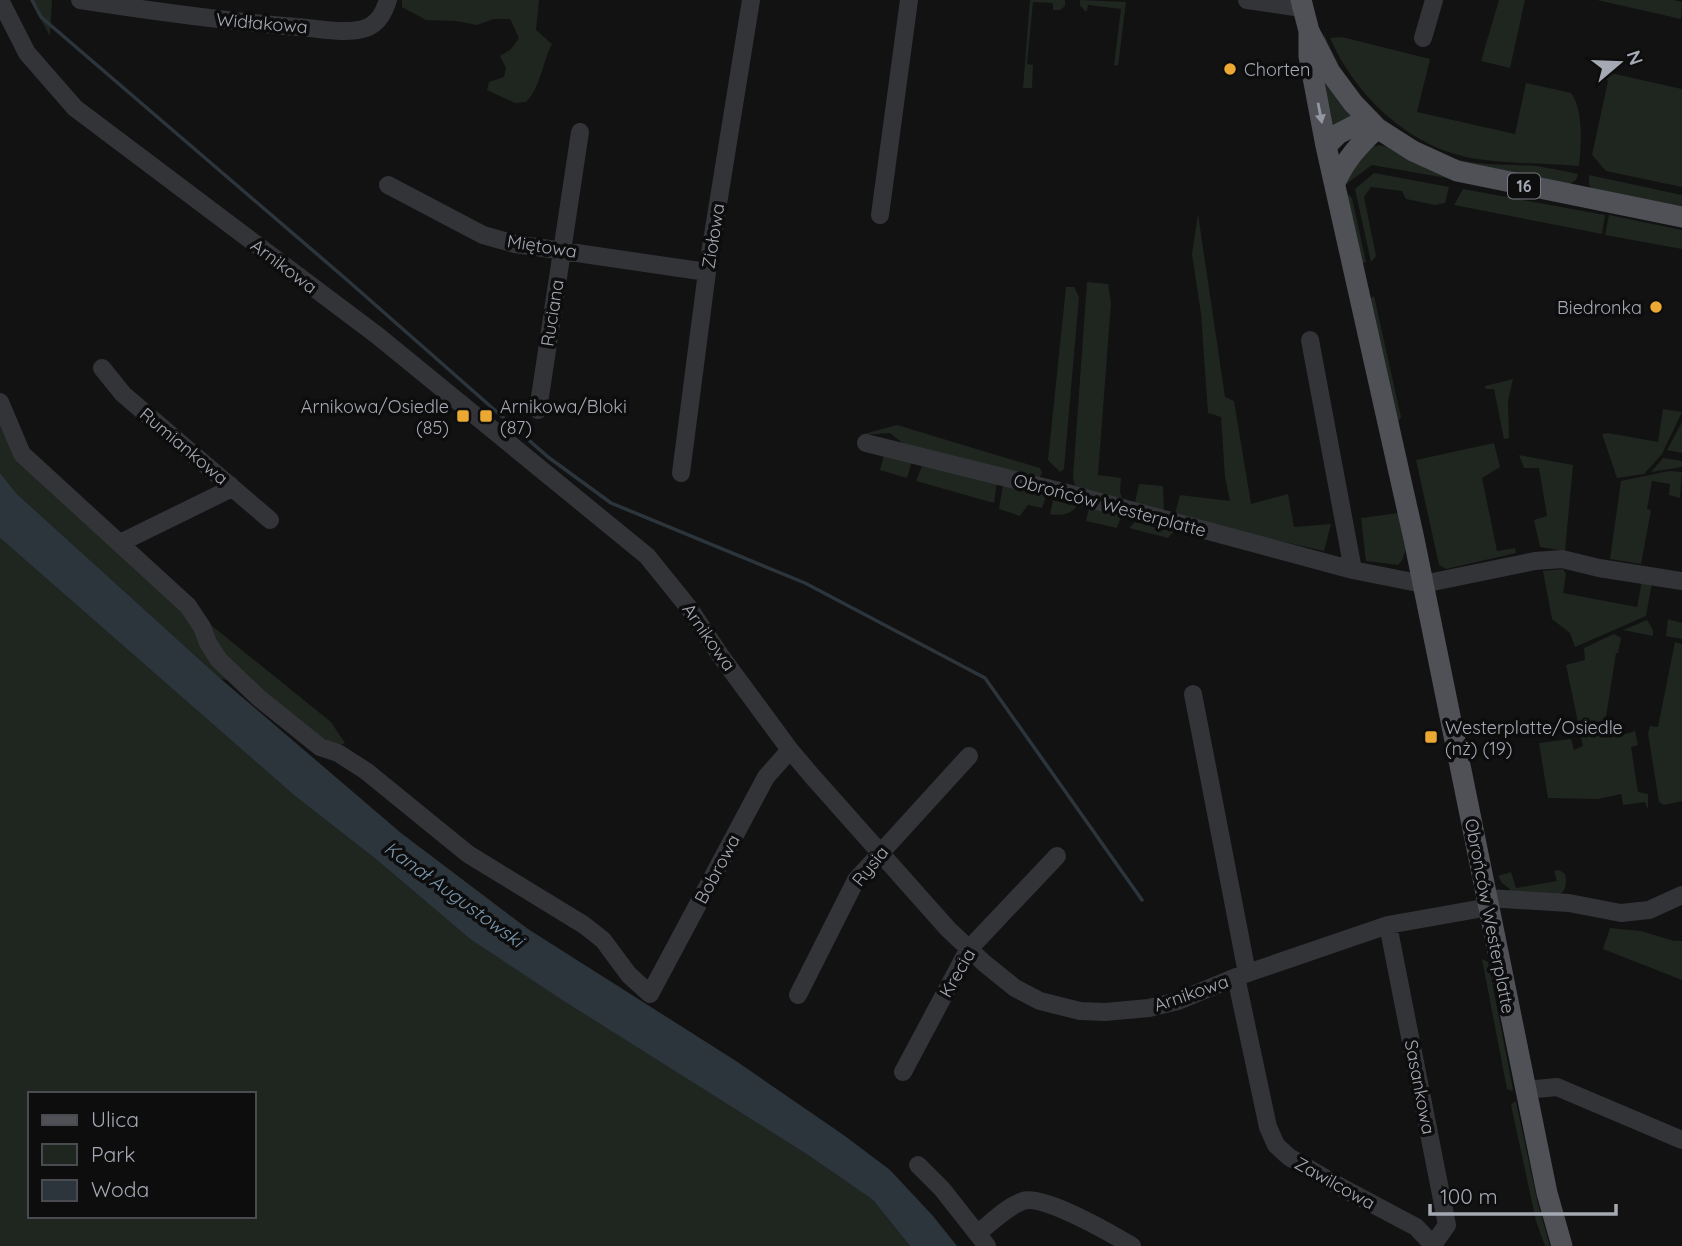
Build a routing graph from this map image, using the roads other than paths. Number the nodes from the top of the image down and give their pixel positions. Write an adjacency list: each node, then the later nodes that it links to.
1 (0, 0): 33 (street, Arnikowa)
2 (80, 0): 3 (street, Widłakowa)
3 (388, 0)
4 (751, 0): 19 (street, Ziołowa)
5 (909, 0): 16 (street)
6 (1247, 0): 8 (street)
7 (1434, 0): 10 (street)
8 (1301, 4): 9 (main road, 16)
9 (1309, 31): 11 (main road, 16); 13 (main road, Obrońców Westerplatte, one-way to 13)
10 (1423, 38)
11 (1372, 123): 13 (main road); 14 (main road); 17 (main road, 16)
12 (580, 132): 18 (street, Ruciana)
13 (1326, 146): 14 (main road, Obrońców Westerplatte)
14 (1335, 183): 31 (main road, Obrońców Westerplatte)
15 (387, 185): 18 (street, Miętowa)
16 (880, 215)
17 (1682, 217)
18 (562, 250): 19 (street, Miętowa); 23 (street, Ruciana)
19 (708, 272): 25 (street, Ziołowa)
20 (1310, 340): 29 (street)
21 (102, 368): 26 (street, Rumiankowa)
22 (0, 402): 28 (street)
23 (538, 410)
24 (866, 443): 29 (street, Obrońców Westerplatte)
25 (681, 473)
26 (230, 485): 27 (street, Rumiankowa); 28 (street)
27 (270, 520)
28 (121, 544): 33 (street, Bobrowa)
29 (1353, 570): 31 (street, Obrońców Westerplatte)
30 (1682, 581): 31 (street, Obrońców Westerplatte)
31 (1423, 584): 38 (main road, Obrońców Westerplatte)
32 (1193, 694): 41 (street, Zawilcowa)
33 (790, 750): 35 (street, Arnikowa)
34 (969, 756): 35 (street, Rysia)
35 (880, 853): 40 (street, Arnikowa); 42 (street, Rysia)
36 (1056, 856): 40 (street, Krecia)
37 (1682, 895): 38 (street, Arnikowa)
38 (1488, 903): 39 (street, Arnikowa); 44 (main road, Obrońców Westerplatte)
39 (1388, 925): 41 (street, Arnikowa); 48 (street, Sasankowa)
40 (968, 950): 41 (street, Arnikowa); 43 (street, Krecia)
41 (1241, 975): 48 (street, Zawilcowa)
42 (798, 995)
43 (902, 1072)
44 (1525, 1090): 45 (street); 50 (main road, Obrońców Westerplatte)
45 (1682, 1140)
46 (918, 1166): 47 (street)
47 (982, 1239): 49 (street)
48 (1433, 1245)
49 (1132, 1246)
50 (1562, 1246)

